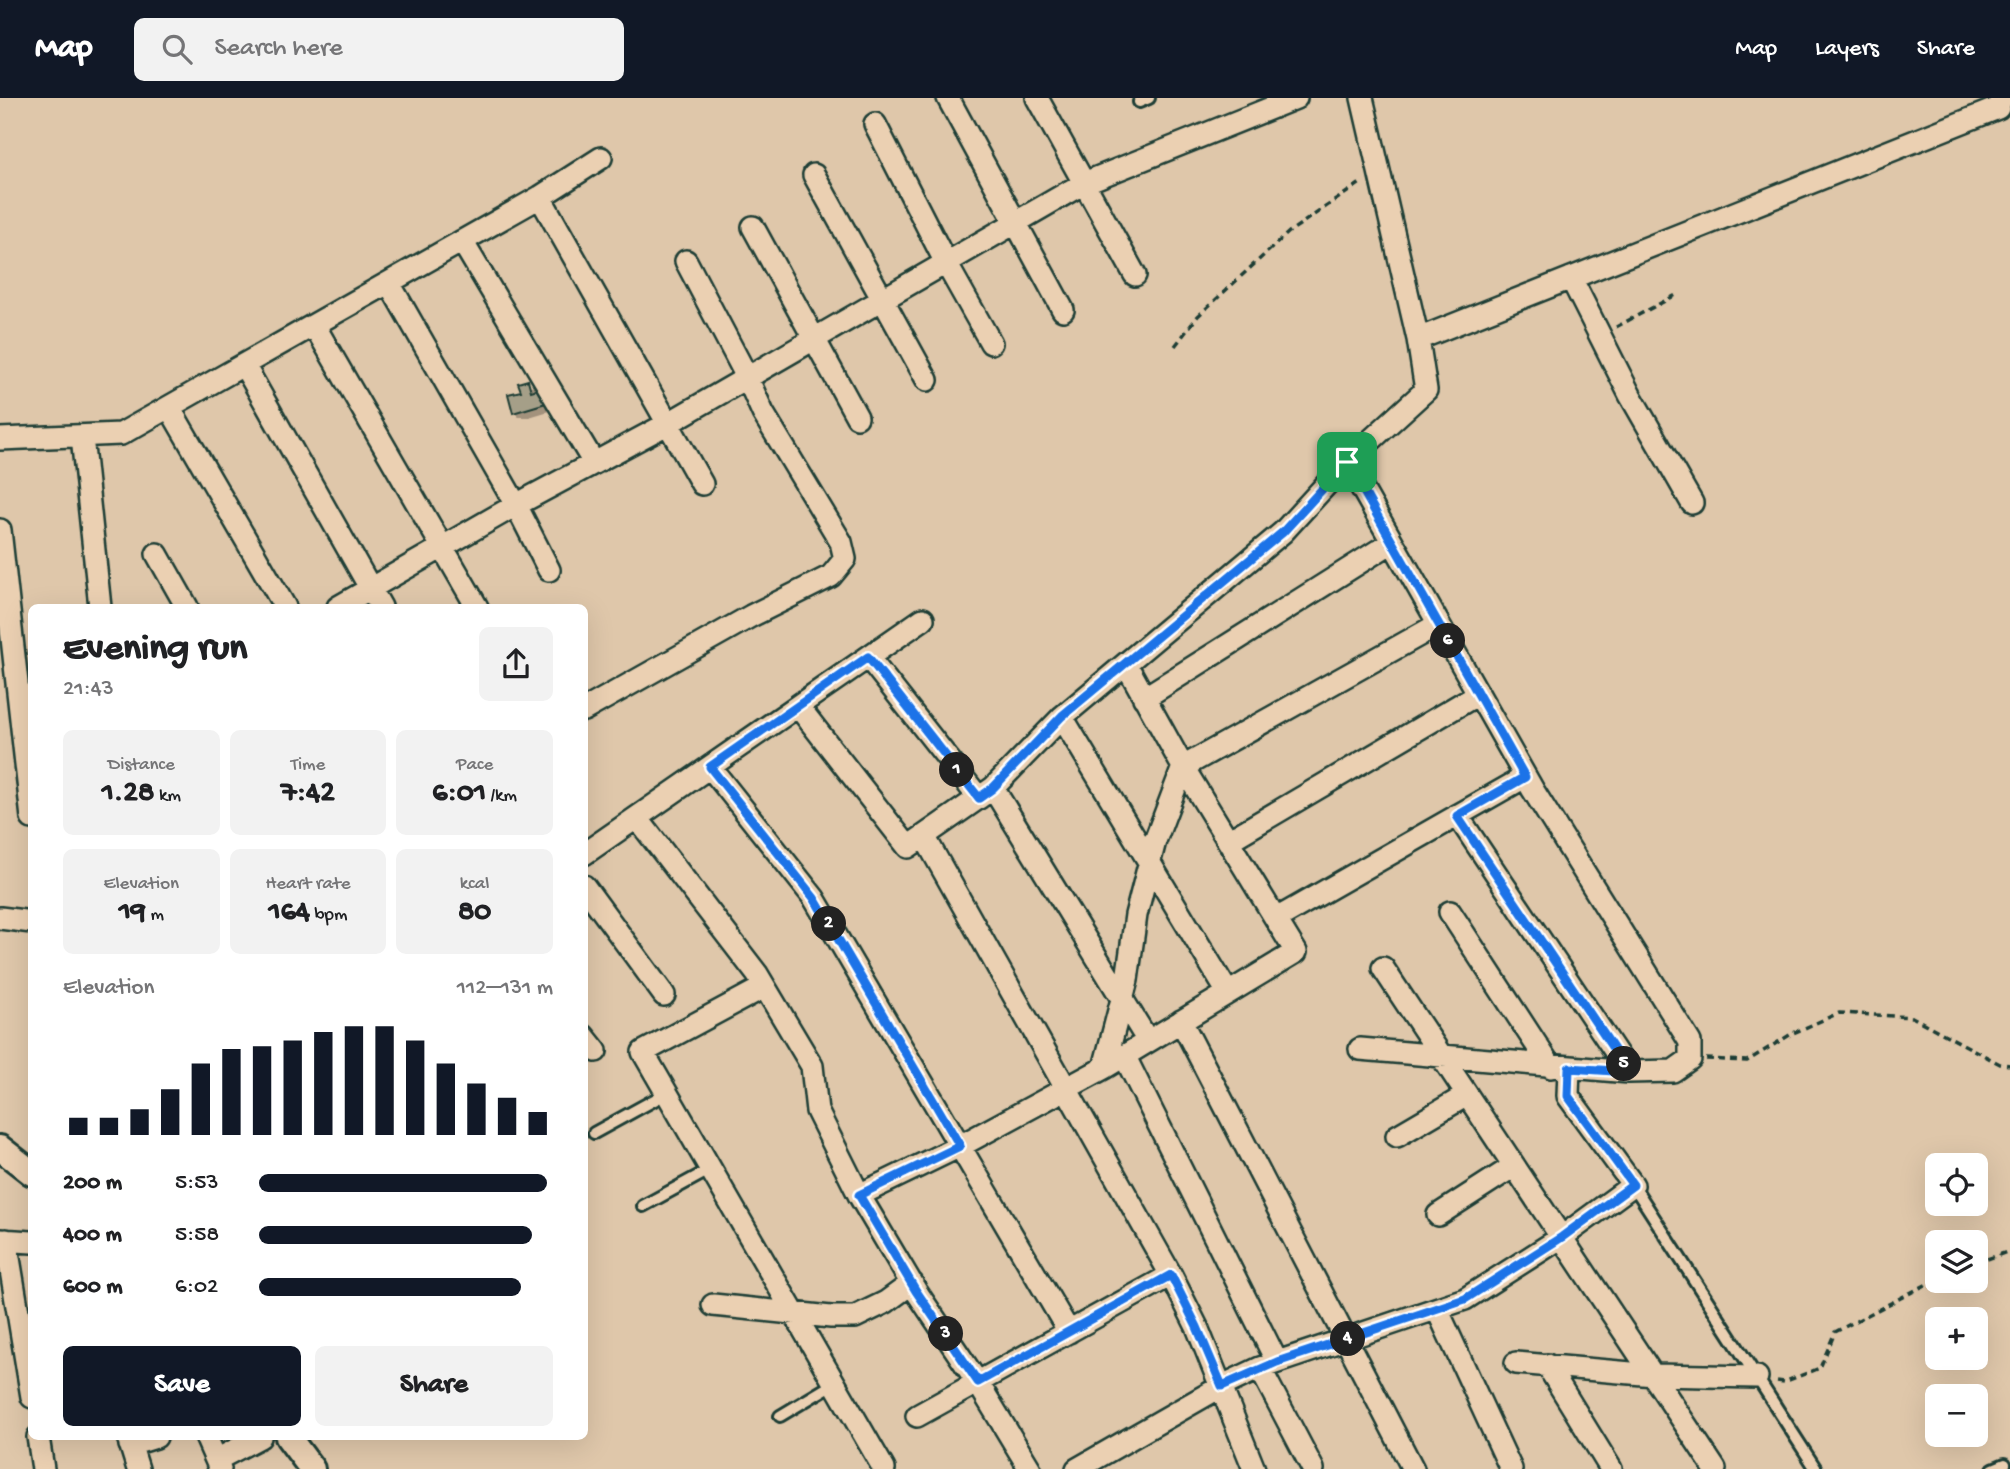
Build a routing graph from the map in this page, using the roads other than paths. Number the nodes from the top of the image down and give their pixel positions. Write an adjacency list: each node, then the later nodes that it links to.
1 (948, 98): 11 (street)
2 (1037, 98): 9 (street)
3 (1296, 98): 9 (street)
4 (1362, 98): 22 (street)
5 (2001, 98): 17 (street)
6 (875, 124): 15 (street)
7 (601, 158): 10 (street)
8 (814, 175): 19 (street)
9 (1084, 183): 11 (street); 16 (street)
10 (540, 197): 13 (street); 30 (street)
11 (1015, 223): 15 (street); 20 (street)
12 (753, 227): 23 (street)
13 (462, 241): 18 (street); 34 (street)
14 (687, 261): 26 (street)
15 (946, 263): 19 (street); 24 (street)
16 (1135, 275)
17 (1570, 278): 22 (street); 36 (street)
18 (389, 283): 21 (street); 37 (street)
19 (882, 300): 23 (street); 27 (street)
20 (1063, 310)
21 (314, 325): 25 (street); 40 (street)
22 (1418, 338): 33 (street)
23 (815, 339): 26 (street); 29 (street)
24 (991, 343)
25 (244, 365): 28 (street); 43 (street)
26 (747, 377): 30 (street); 56 (street)
27 (927, 380)
28 (169, 407): 31 (street); 46 (street)
29 (857, 417)
30 (667, 424): 34 (street); 35 (street)
31 (82, 437): 32 (street); 44 (street)
32 (0, 439)
33 (1347, 462): 39 (street); 52 (street)
34 (594, 463): 37 (street)
35 (702, 484)
36 (1692, 503)
37 (516, 505): 40 (street); 42 (street)
38 (0, 530): 61 (street)
39 (1392, 542): 50 (street); 54 (street)
40 (443, 547): 43 (street); 48 (street)
41 (157, 554): 45 (street)
42 (550, 570)
43 (376, 598): 47 (street)
44 (100, 604)
45 (185, 604)
46 (283, 604)
47 (351, 604)
48 (475, 604)
49 (923, 619): 51 (street)
50 (1438, 624): 53 (street); 59 (street)
51 (868, 657): 55 (street); 62 (street)
52 (1126, 664): 54 (street); 57 (street)
53 (1478, 694): 60 (street); 66 (street)
54 (1144, 698): 59 (street)
55 (798, 706): 58 (street); 65 (street)
56 (588, 708)
57 (1062, 716): 62 (street); 68 (street)
58 (710, 767): 64 (street); 92 (street)
59 (1183, 767): 66 (street); 68 (street)
60 (1525, 777): 63 (street); 86 (street)
61 (28, 782)
62 (986, 793): 65 (street); 78 (street)
63 (1457, 816): 72 (street); 86 (street)
64 (637, 818): 67 (street); 75 (street)
65 (924, 836): 87 (street)
66 (1228, 841): 72 (street)
67 (588, 850)
68 (1150, 862): 76 (street); 78 (street)
69 (588, 891): 77 (street)
70 (1450, 912): 84 (street)
71 (0, 918): 73 (street)
72 (1276, 919): 76 (street)
73 (28, 922)
74 (1383, 968): 83 (street)
75 (764, 987): 88 (street); 98 (street)
76 (1228, 993): 79 (street)
77 (664, 995)
78 (1122, 999): 80 (street); 85 (street)
79 (1181, 1021): 80 (street); 112 (street)
80 (1148, 1041): 82 (street)
81 (1360, 1049): 83 (street)
82 (1124, 1055): 85 (street); 114 (street)
83 (1443, 1058): 84 (street); 89 (street)
84 (1560, 1067): 86 (street); 97 (street)
85 (1104, 1068): 87 (street)
86 (1629, 1072)
87 (1065, 1088): 92 (street); 106 (street)
88 (667, 1093): 90 (lane); 95 (street)
89 (1467, 1095): 91 (street); 94 (street)
90 (594, 1133)
91 (1397, 1136)
92 (960, 1146): 98 (street); 111 (street)
93 (0, 1148): 96 (street)
94 (1514, 1166): 100 (street); 101 (street)
95 (710, 1169): 99 (lane); 110 (street)
96 (28, 1170)
97 (1633, 1185): 101 (street); 118 (lane)
98 (859, 1195): 107 (street)
99 (643, 1206)
100 (1438, 1214)
101 (1562, 1237): 109 (street); 116 (street)
102 (3, 1240): 103 (street); 104 (street)
103 (28, 1242)
104 (5, 1264): 105 (street); 117 (street)
105 (28, 1266)
106 (1171, 1275): 111 (street); 121 (street)
107 (912, 1283): 110 (street); 119 (street)
108 (713, 1305): 110 (street)
109 (1437, 1309): 112 (street); 140 (street)
110 (795, 1313): 120 (street)
111 (1069, 1332): 119 (street)
112 (1345, 1340): 114 (street); 139 (street)
113 (1516, 1363): 115 (street)
114 (1269, 1365): 121 (street); 138 (street)
115 (1547, 1365): 116 (street); 141 (street)
116 (1654, 1375): 118 (street); 142 (street)
117 (28, 1377)
118 (1757, 1377): 143 (lane)
119 (978, 1382): 123 (street); 135 (street)
120 (835, 1383): 122 (lane); 134 (street)
121 (1222, 1386): 136 (street); 137 (street)
122 (780, 1416)
123 (917, 1416)
124 (38, 1440): 131 (street)
125 (207, 1440): 129 (street)
126 (255, 1440): 129 (street)
127 (290, 1440): 133 (street)
128 (129, 1441): 132 (street)
129 (218, 1464)
130 (2005, 1464): 144 (lane)
131 (43, 1469)
132 (138, 1469)
133 (312, 1469)
134 (884, 1469)
135 (1030, 1469)
136 (1077, 1469)
137 (1254, 1469)
138 (1313, 1469)
139 (1413, 1469)
140 (1511, 1469)
141 (1611, 1469)
142 (1715, 1469)
143 (1816, 1469)
144 (1993, 1469)

